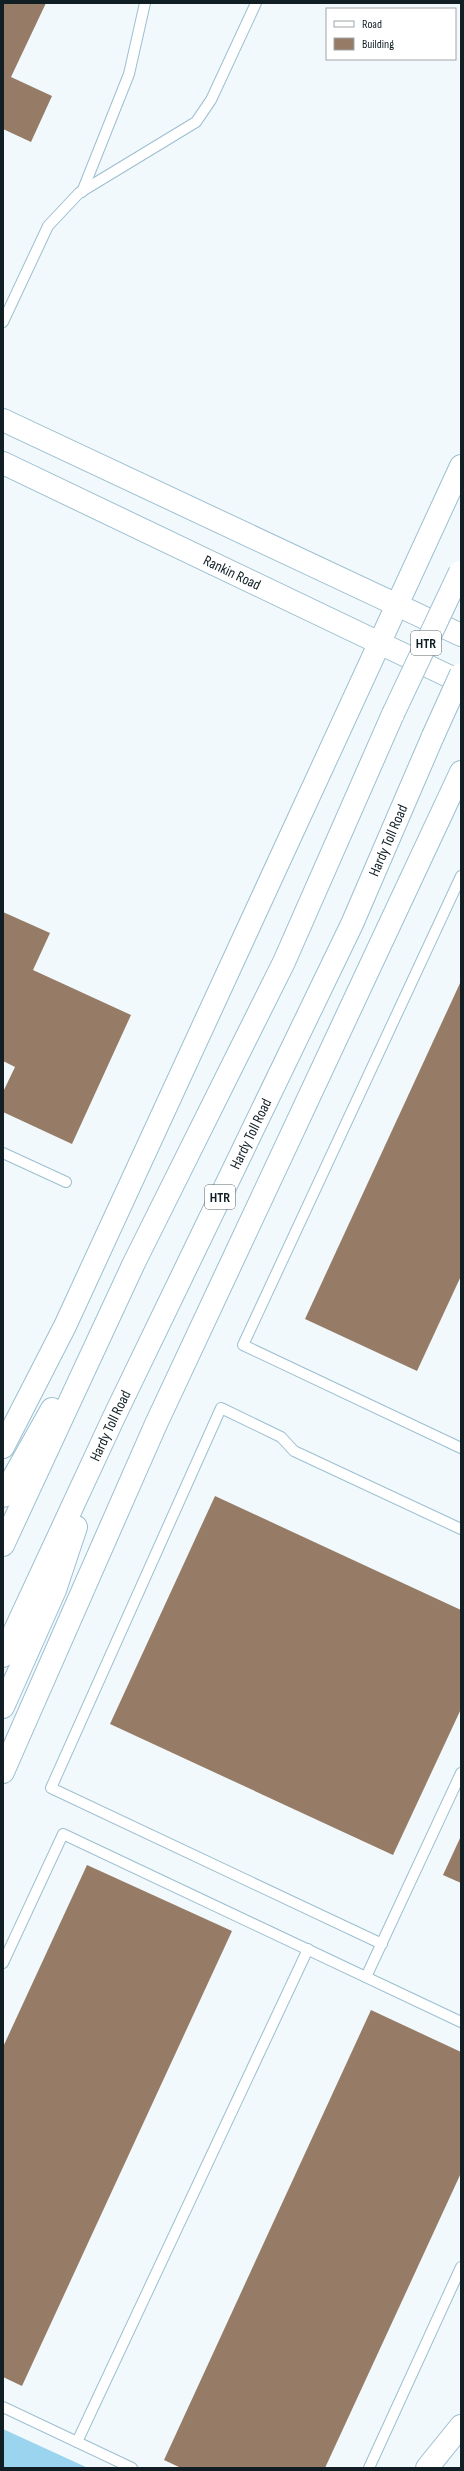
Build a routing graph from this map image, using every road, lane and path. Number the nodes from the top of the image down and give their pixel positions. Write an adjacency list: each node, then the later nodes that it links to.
1 (145, 3): 3 (lane)
2 (256, 3): 3 (lane)
3 (82, 192): 4 (lane)
4 (3, 322)
5 (3, 420): 9 (main road)
6 (3, 463): 11 (main road, Rankin Road)
7 (461, 466): 9 (main road)
8 (460, 570): 18 (main road, HTR, bridge)
9 (397, 604): 10 (main road); 11 (main road)
10 (461, 635)
11 (379, 643): 13 (main road, Rankin Road); 20 (main road)
12 (461, 674): 19 (main road, Hardy Toll Road / HTR, bridge)
13 (461, 682)
14 (461, 772): 27 (main road)
15 (461, 876): 21 (lane)
16 (3, 1153): 17 (lane)
17 (66, 1182)
18 (134, 1263): 22 (main road); 24 (main road, HTR)
19 (113, 1419): 25 (main road, Hardy Toll Road / HTR); 26 (main road)
20 (3, 1447)
21 (461, 1448)
22 (3, 1496)
23 (461, 1529): 29 (lane)
24 (3, 1545)
25 (3, 1656)
26 (3, 1707)
27 (3, 1772)
28 (461, 1773): 29 (lane)
29 (382, 1944): 32 (lane)
30 (308, 1950): 31 (lane); 32 (lane); 39 (lane)
31 (3, 1963)
32 (366, 1977): 33 (lane)
33 (461, 2022)
34 (461, 2267): 35 (lane)
35 (451, 2289): 36 (lane); 41 (lane)
36 (461, 2293)
37 (3, 2407): 39 (lane)
38 (461, 2426): 42 (main road)
39 (77, 2442): 40 (lane)
40 (132, 2468)
41 (369, 2468)
42 (427, 2468)

